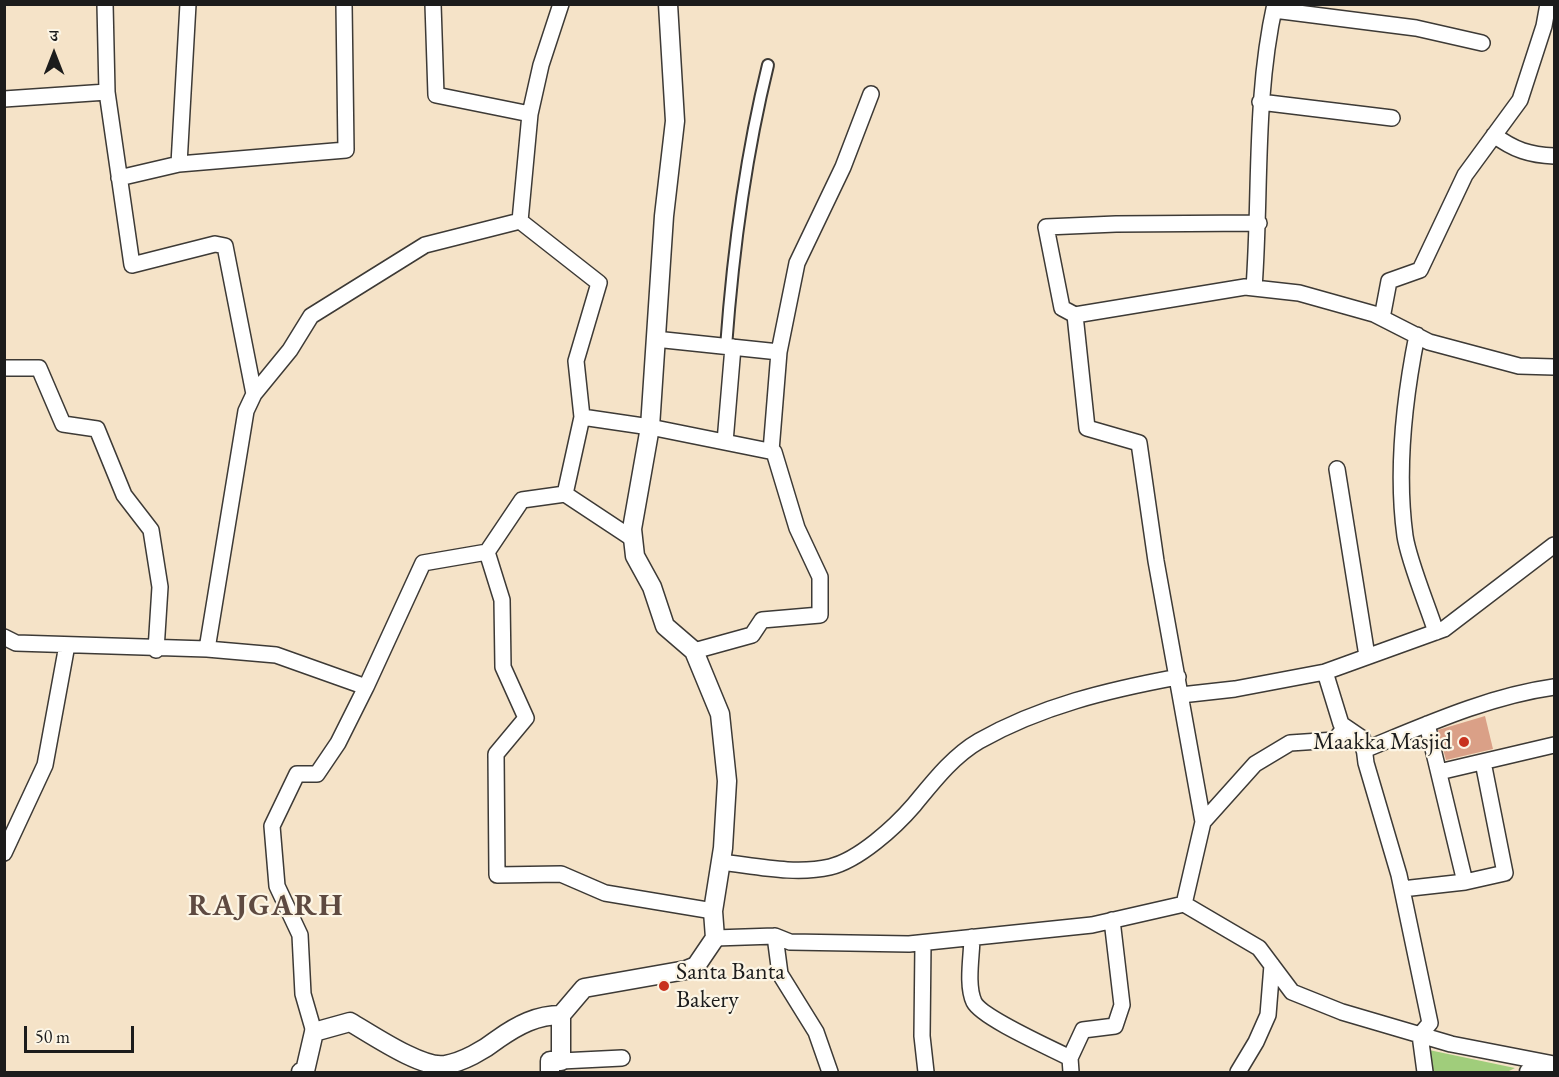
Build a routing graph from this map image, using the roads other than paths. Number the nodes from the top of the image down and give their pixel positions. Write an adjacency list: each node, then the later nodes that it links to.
1 (105, 4): 11 (street)
2 (188, 4): 19 (street)
3 (344, 4): 19 (street)
4 (433, 4): 15 (street)
5 (561, 4): 15 (street)
6 (668, 4): 27 (street)
7 (1548, 4): 17 (street)
8 (1275, 7): 9 (street); 14 (street)
9 (1482, 44)
10 (768, 65): 28 (street)
11 (107, 92): 13 (street); 20 (street)
12 (871, 94): 29 (street)
13 (4, 99)
14 (1260, 102): 16 (street); 22 (street)
15 (530, 114): 21 (street)
16 (1392, 118)
17 (1494, 135): 18 (street); 25 (street)
18 (1554, 156)
19 (178, 164): 20 (street)
20 (120, 178): 32 (street)
21 (520, 221): 32 (street); 33 (street)
22 (1258, 223): 23 (street); 24 (street)
23 (1254, 288): 24 (street); 25 (street)
24 (1075, 315): 50 (street)
25 (1382, 318): 26 (street)
26 (1417, 336): 31 (street); 42 (street)
27 (655, 339): 28 (street); 34 (street)
28 (729, 347): 29 (street); 35 (street)
29 (779, 352): 36 (street)
30 (4, 368): 46 (street)
31 (1554, 368)
32 (254, 394): 45 (street)
33 (582, 417): 34 (street); 38 (street)
34 (650, 427): 35 (street); 39 (street)
35 (725, 442): 36 (street)
36 (771, 451): 47 (street)
37 (1337, 469): 48 (street)
38 (565, 494): 39 (street); 41 (street)
39 (633, 539): 47 (street)
40 (1554, 545): 42 (street)
41 (487, 552): 51 (street); 66 (street)
42 (1436, 632): 48 (street)
43 (4, 637): 44 (street)
44 (67, 645): 46 (street); 61 (street)
45 (207, 649): 46 (street); 51 (street)
46 (156, 650)
47 (694, 651): 62 (street)
48 (1367, 656): 49 (street)
49 (1325, 672): 53 (street); 55 (street)
50 (1178, 677): 53 (street); 62 (street)
51 (366, 687): 74 (street)
52 (1554, 687): 54 (street)
53 (1181, 695): 60 (street)
54 (1427, 724): 57 (street); 59 (street)
55 (1346, 727): 57 (street); 60 (street)
56 (1554, 745): 58 (street)
57 (1364, 750): 64 (street)
58 (1483, 762): 59 (street); 63 (street)
59 (1439, 772): 63 (street)
60 (1203, 822): 65 (street)
61 (4, 853)
62 (721, 862): 66 (street)
63 (1465, 882): 64 (street)
64 (1401, 889): 75 (street)
65 (1184, 904): 67 (street); 72 (street)
66 (713, 911): 70 (street)
67 (1112, 920): 69 (street); 77 (street)
68 (775, 936): 70 (street); 71 (street); 81 (street)
69 (972, 937): 71 (street); 77 (street)
70 (715, 938): 73 (street)
71 (923, 943): 82 (street)
72 (1272, 964): 75 (street); 83 (street)
73 (561, 1015): 74 (street); 79 (street)
74 (314, 1032): 80 (street)
75 (1420, 1035): 78 (street); 84 (street)
76 (622, 1058): 79 (street)
77 (1071, 1065)
78 (1554, 1066): 85 (street)
79 (556, 1067)
80 (301, 1072)
81 (830, 1072)
82 (926, 1072)
83 (1238, 1072)
84 (1425, 1072)
85 (1529, 1072)

